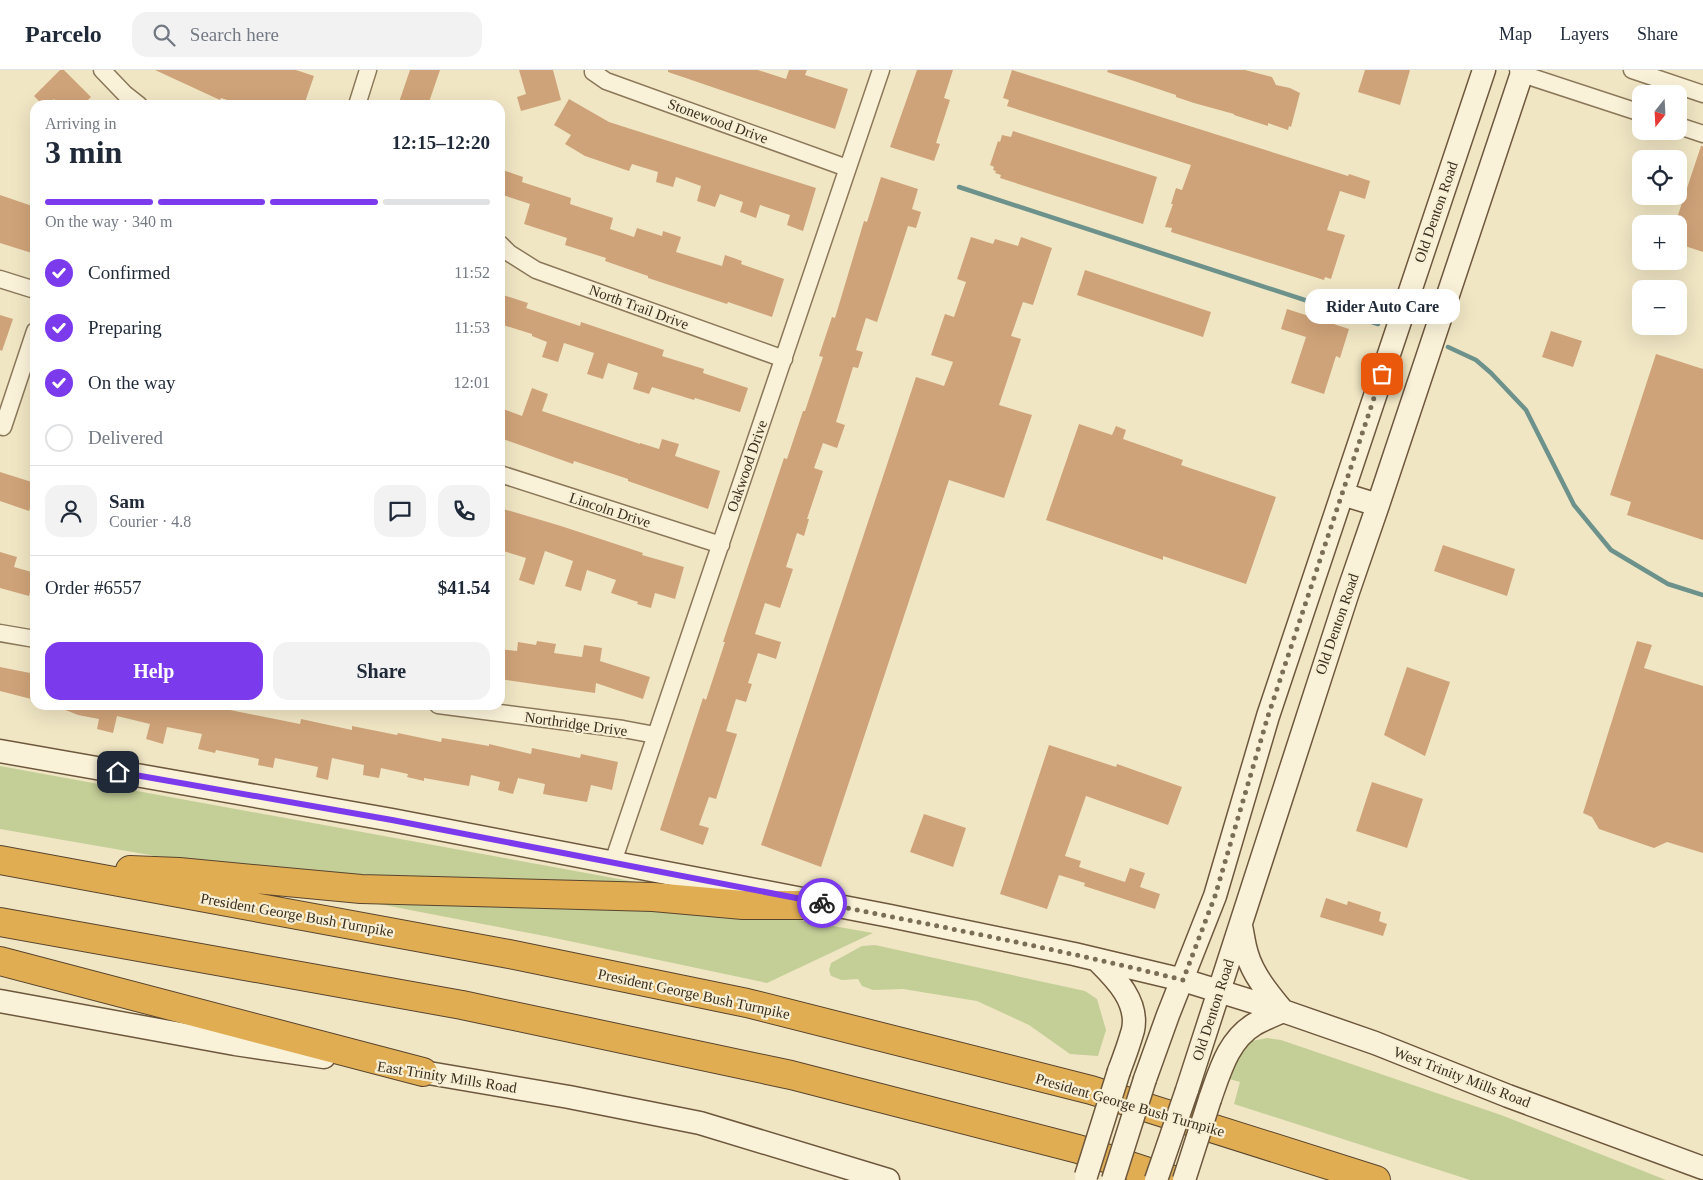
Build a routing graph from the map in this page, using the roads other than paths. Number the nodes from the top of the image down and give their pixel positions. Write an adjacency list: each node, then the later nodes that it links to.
1 (102, 70): 9 (street)
2 (368, 70): 10 (street)
3 (593, 70): 14 (street, Stonewood Drive)
4 (881, 70): 14 (street, Oakwood Drive)
5 (1484, 70): 22 (main road, Old Denton Road)
6 (1632, 70): 8 (street)
7 (1521, 71): 11 (street); 23 (main road, Old Denton Road)
8 (1703, 94)
9 (133, 100)
10 (359, 100)
11 (1632, 110)
12 (1688, 129): 13 (street)
13 (1703, 134)
14 (847, 168): 19 (street, Oakwood Drive)
15 (505, 249): 19 (street, North Trail Drive)
16 (0, 279): 17 (street)
17 (30, 288)
18 (30, 346): 20 (street)
19 (784, 358): 24 (street, Oakwood Drive)
20 (3, 426)
21 (505, 476): 24 (street, Lincoln Drive)
22 (1342, 494): 23 (main road); 28 (main road, Old Denton Road)
23 (1378, 505): 29 (main road, Old Denton Road)
24 (721, 545): 30 (street, Oakwood Drive)
25 (0, 633): 26 (street)
26 (30, 638)
27 (477, 710): 30 (street, Northridge Drive)
28 (1268, 716): 29 (main road); 39 (main road, Old Denton Road)
29 (1303, 728): 36 (main road, Old Denton Road)
30 (655, 735): 32 (street, Oakwood Drive)
31 (0, 751): 32 (main road)
32 (613, 862): 34 (main road)
33 (12, 863): 34 (highway); 51 (highway, President George Bush Turnpike)
34 (829, 905): 38 (main road)
35 (0, 922): 49 (highway)
36 (1241, 924): 40 (main road, Old Denton Road); 42 (main road)
37 (0, 960): 43 (highway)
38 (1097, 960): 39 (main road); 45 (main road, bridge)
39 (1183, 980): 40 (main road); 47 (main road, Old Denton Road, bridge)
40 (1218, 991): 42 (main road, West Trinity Mills Road); 48 (main road, Old Denton Road, bridge)
41 (0, 1001): 43 (main road, East Trinity Mills Road)
42 (1284, 1010): 44 (main road, West Trinity Mills Road); 50 (main road, bridge)
43 (423, 1072): 46 (main road, East Trinity Mills Road)
44 (1703, 1168)
45 (1085, 1178)
46 (888, 1180)
47 (1113, 1180)
48 (1156, 1180)
49 (1173, 1180)
50 (1184, 1180)
51 (1376, 1180)

